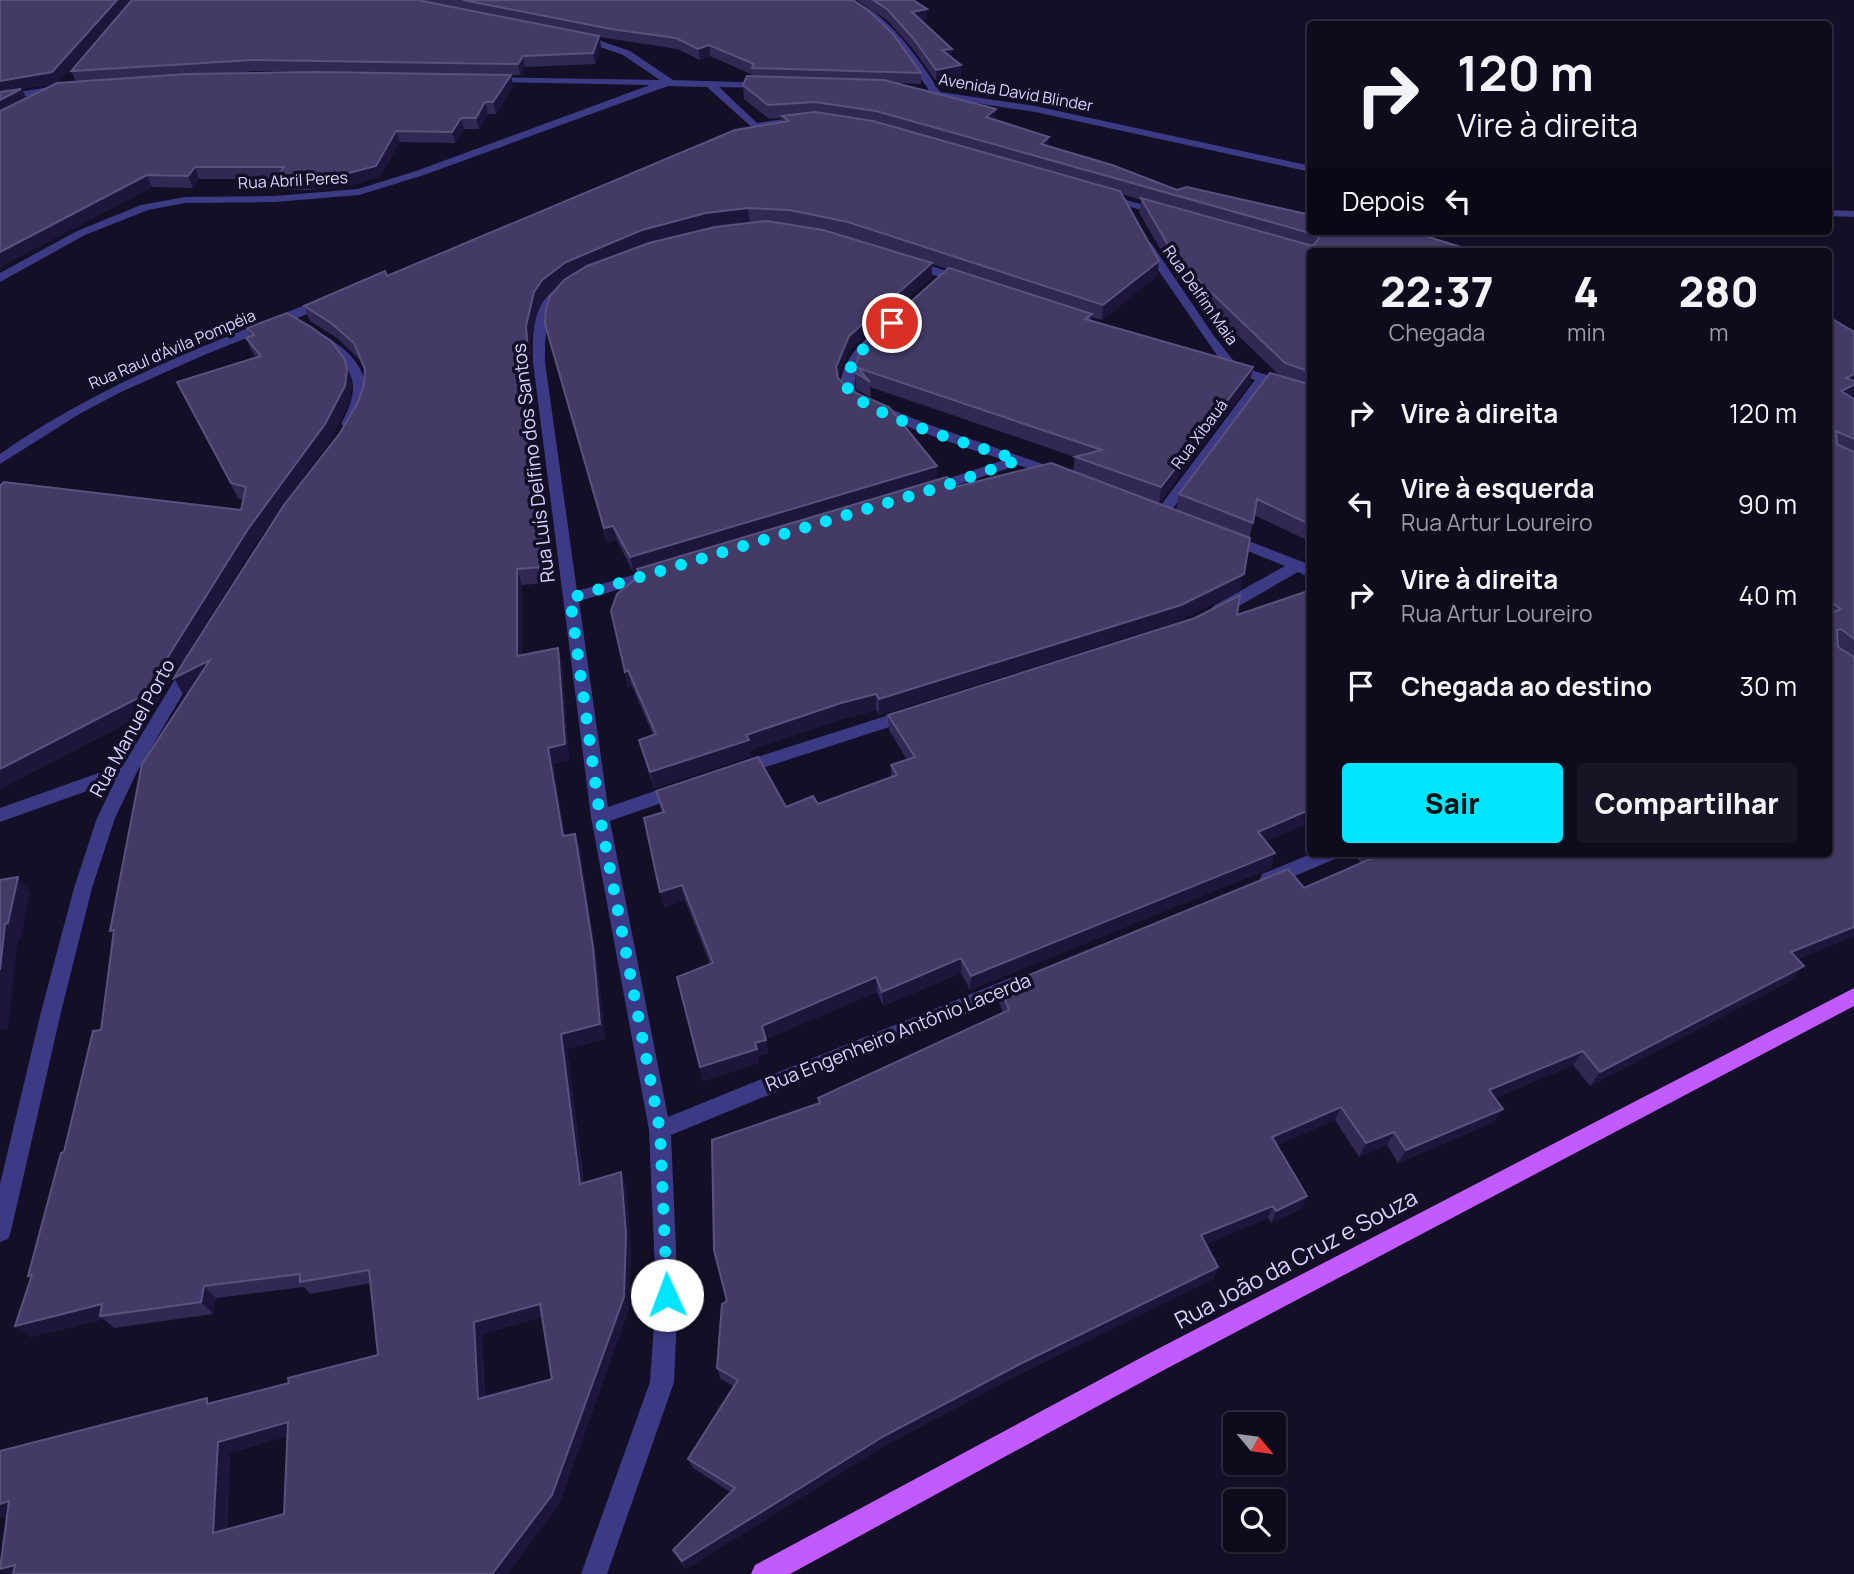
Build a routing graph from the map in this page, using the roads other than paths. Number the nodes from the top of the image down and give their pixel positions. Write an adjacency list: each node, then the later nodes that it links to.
1 (848, 0): 10 (street)
2 (565, 34): 5 (street)
3 (477, 79): 5 (street)
4 (73, 82): 8 (street)
5 (669, 82): 6 (street); 23 (street, Rua Abril Peres)
6 (711, 85): 7 (street); 13 (street)
7 (773, 85)
8 (62, 88): 11 (street); 12 (street)
9 (898, 89): 10 (street, Avenida David Blinder)
10 (936, 93): 14 (street, Avenida David Blinder)
11 (0, 98)
12 (31, 104)
13 (820, 120)
14 (1307, 168)
15 (1087, 191): 16 (street)
16 (1125, 202): 19 (street); 20 (street)
17 (1832, 214): 18 (street)
18 (1854, 214)
19 (1175, 216)
20 (1133, 217)
21 (1140, 231): 30 (street, Rua Delfim Maia)
22 (888, 256): 25 (street)
23 (0, 278)
24 (579, 280): 42 (street, Rua Luís Delfino dos Santos)
25 (982, 287)
26 (339, 297): 27 (street, Rua Raul d'Ávila Pompéia)
27 (289, 317): 33 (street); 34 (street, Rua Raul d'Ávila Pompéia)
28 (886, 328): 35 (street)
29 (1209, 361): 30 (street)
30 (1233, 368): 31 (street)
31 (1264, 377): 32 (street); 38 (street, Rua Xibauá)
32 (1307, 394)
33 (341, 435)
34 (0, 460)
35 (1018, 460): 36 (street); 37 (street)
36 (1078, 481)
37 (910, 495)
38 (1163, 512)
39 (1212, 531): 41 (street)
40 (674, 568): 42 (street)
41 (1305, 569): 43 (street)
42 (570, 598): 50 (street, Rua Luís Delfino dos Santos)
43 (1210, 615)
44 (200, 652): 46 (street, Rua Manuel Porto)
45 (926, 709): 47 (street)
46 (130, 769): 49 (street); 56 (street, Rua Manuel Porto)
47 (728, 773)
48 (689, 786): 50 (street)
49 (0, 815)
50 (600, 817): 55 (street, Rua Luís Delfino dos Santos)
51 (1322, 857): 52 (street)
52 (1254, 885)
53 (1043, 973): 55 (street, Rua Engenheiro Antônio Lacerda)
54 (1854, 996): 59 (main road, Rua João da Cruz e Souza)
55 (660, 1130): 58 (street, Rua Luís Delfino dos Santos)
56 (4, 1206): 57 (street, Rua Manuel Porto)
57 (0, 1231)
58 (594, 1574)
59 (764, 1574)

